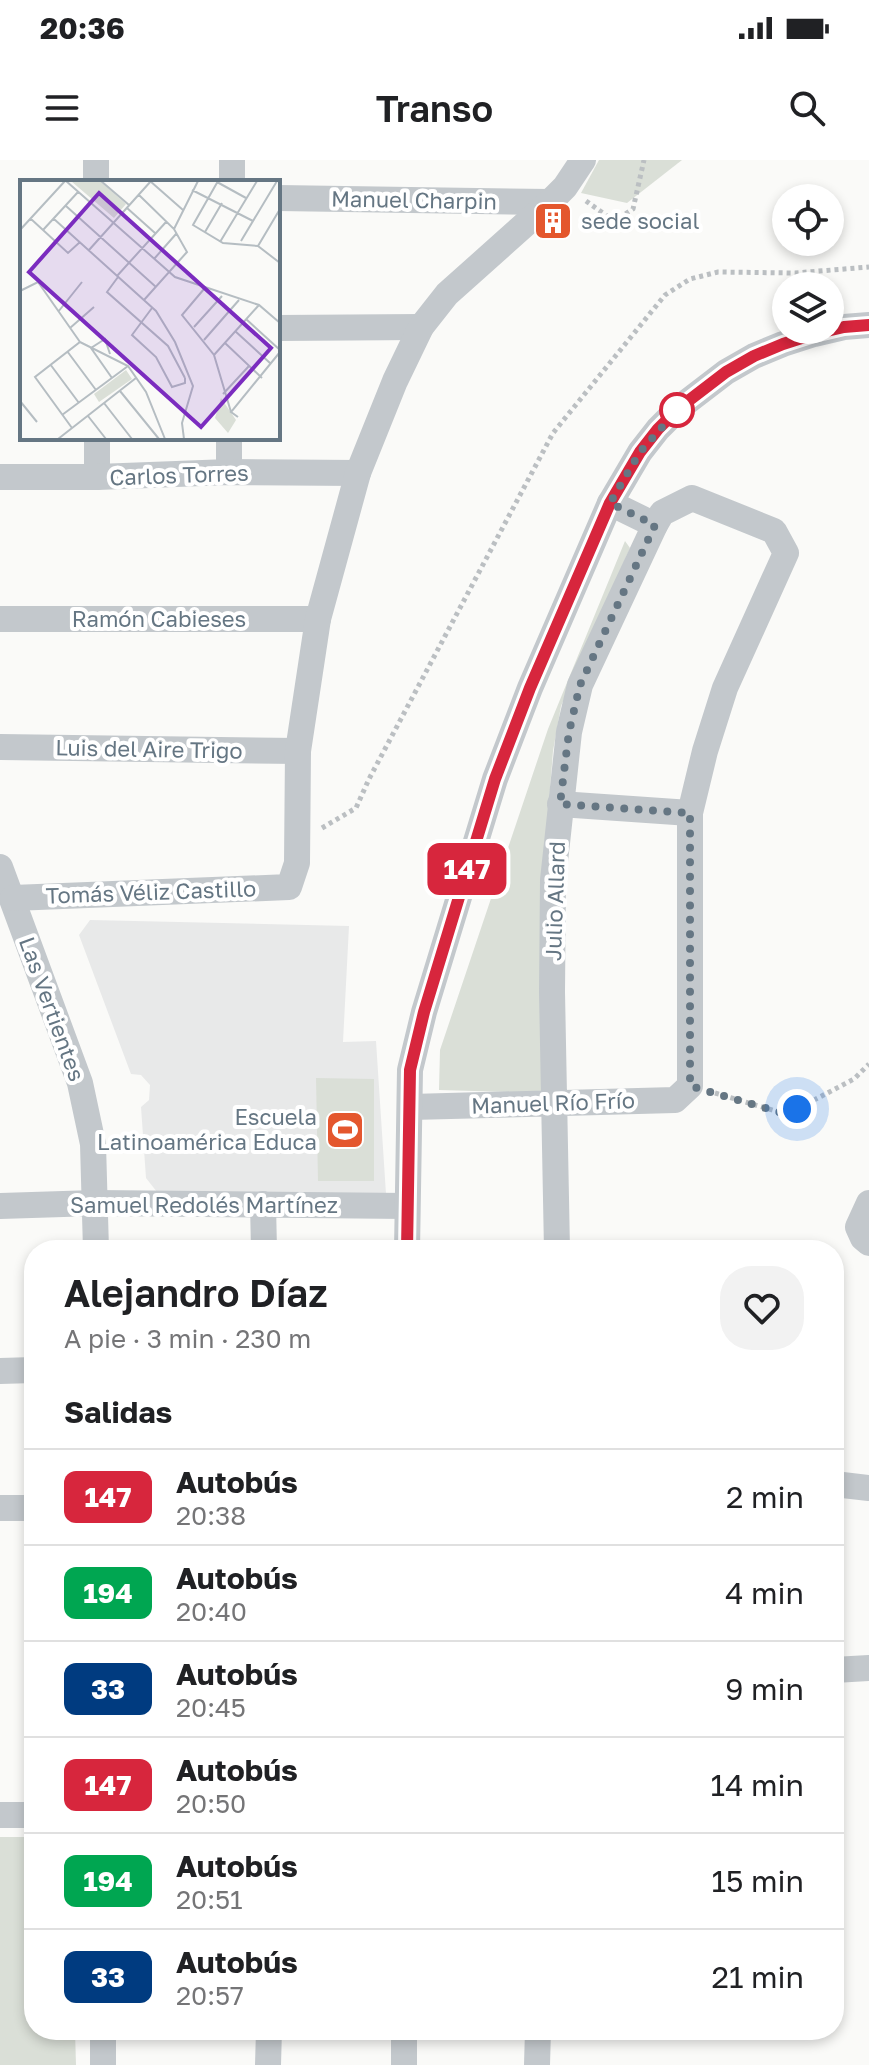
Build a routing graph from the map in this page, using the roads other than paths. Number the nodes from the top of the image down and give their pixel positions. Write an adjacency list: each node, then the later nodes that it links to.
1 (583, 160): 2 (street)
2 (558, 194): 3 (street, Manuel Charpin); 5 (street)
3 (280, 198)
4 (869, 325): 13 (street)
5 (421, 327): 6 (street); 10 (street)
6 (280, 328)
7 (97, 440): 12 (street)
8 (229, 440): 9 (street)
9 (229, 472): 10 (street, Carlos Torres); 12 (street, Carlos Torres)
10 (358, 473): 16 (street)
11 (0, 477): 12 (street, Carlos Torres)
12 (97, 477)
13 (610, 503): 14 (street); 24 (street)
14 (655, 525): 19 (street, Julio Allard); 20 (street)
15 (0, 619): 16 (street, Ramón Cabieses)
16 (318, 619): 18 (street)
17 (0, 747): 18 (street, Luis del Aire Trigo)
18 (298, 751): 22 (street, Tomás Véliz Castillo)
19 (560, 804): 20 (street); 23 (street, Julio Allard)
20 (690, 813): 23 (street, Manuel Río Frío)
21 (0, 867): 22 (street, Las Vertientes)
22 (13, 898): 25 (street, Las Vertientes)
23 (555, 1103): 24 (street, Manuel Río Frío); 33 (street, Julio Allard)
24 (411, 1107): 29 (street)
25 (95, 1203): 27 (street, Samuel Redolés Martínez); 28 (street, Samuel Redolés Martínez); 30 (street, Las Vertientes)
26 (869, 1203): 34 (street)
27 (263, 1204): 29 (street, Samuel Redolés Martínez); 31 (street)
28 (0, 1206)
29 (407, 1206): 32 (street)
30 (96, 1240)
31 (264, 1240)
32 (407, 1240)
33 (557, 1240)
34 (869, 1243)
35 (24, 1370): 36 (street)
36 (0, 1371)
37 (844, 1485): 38 (street)
38 (869, 1488)
39 (0, 1508): 40 (street)
40 (24, 1508)
41 (869, 1668): 42 (street)
42 (844, 1669)
43 (0, 1815): 44 (street)
44 (24, 1815)
45 (103, 2040): 49 (street)
46 (269, 2040): 50 (street)
47 (404, 2040): 51 (street)
48 (538, 2040): 52 (street)
49 (103, 2065)
50 (268, 2065)
51 (404, 2065)
52 (537, 2065)

